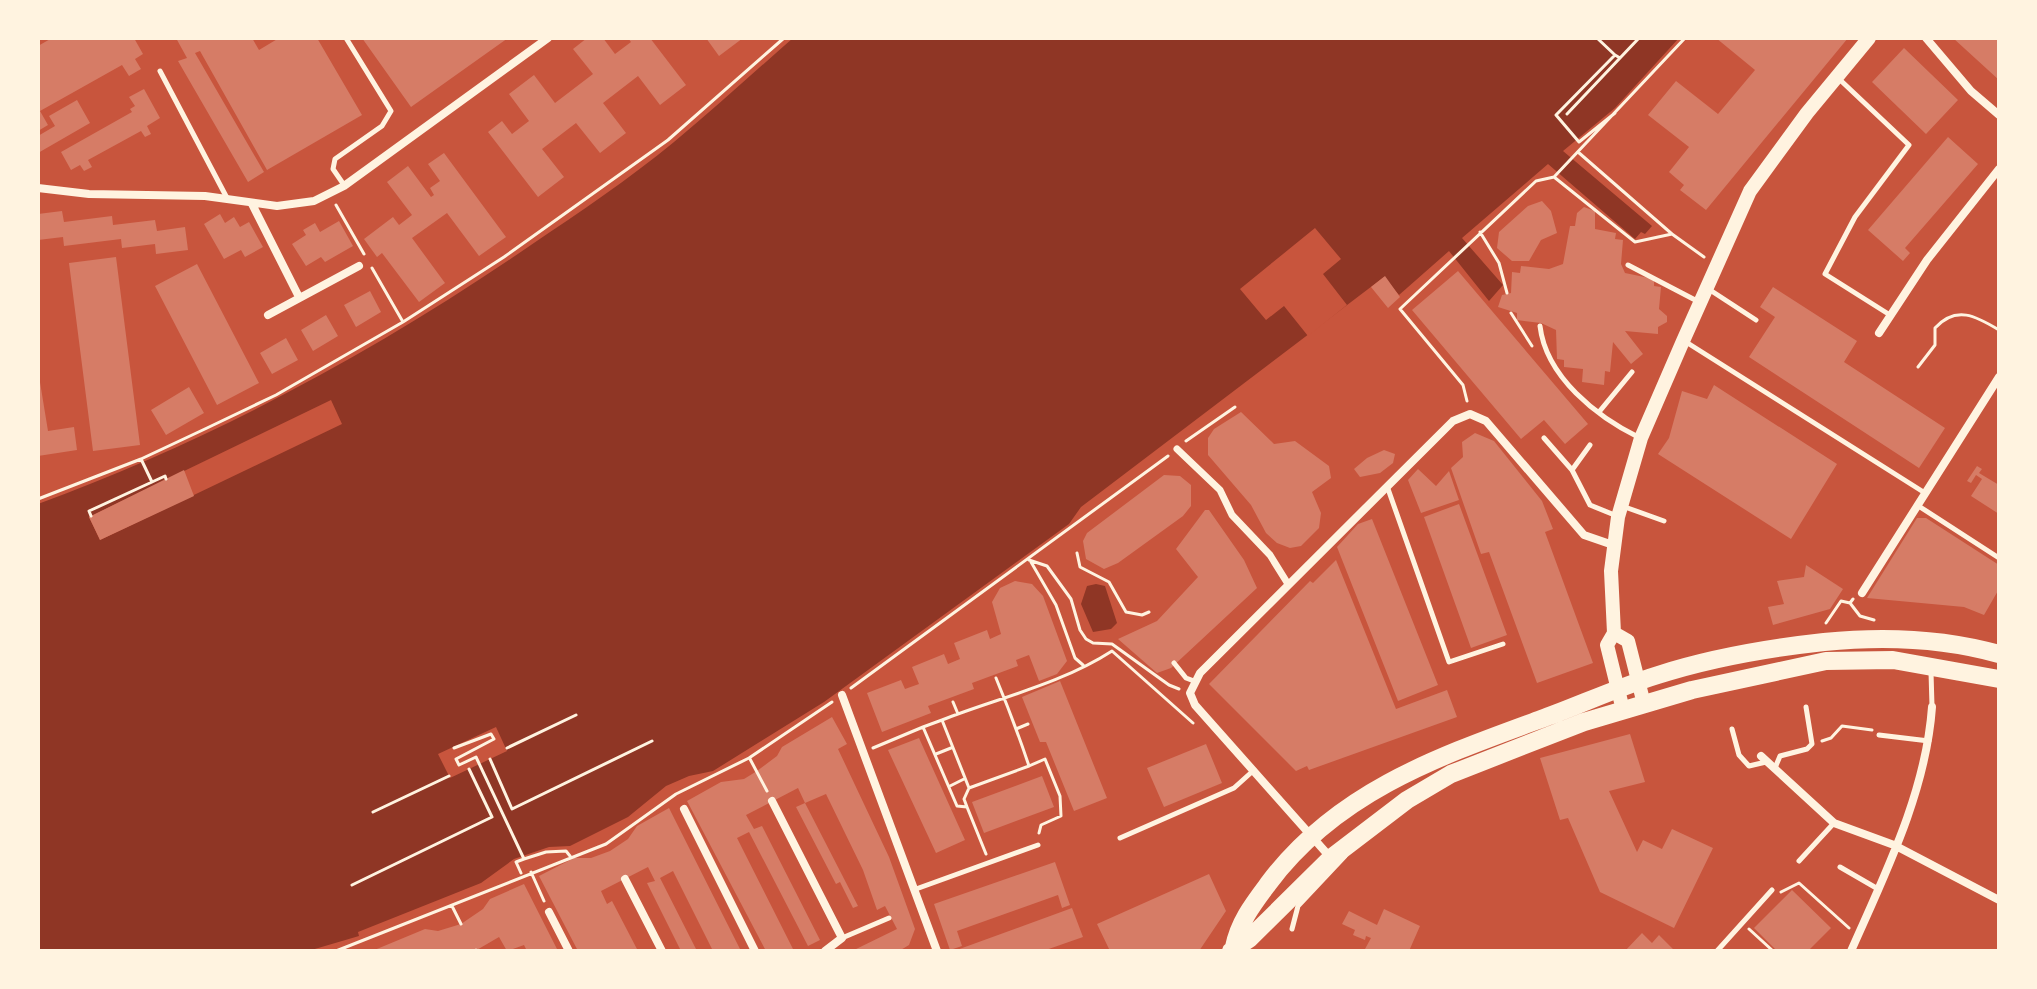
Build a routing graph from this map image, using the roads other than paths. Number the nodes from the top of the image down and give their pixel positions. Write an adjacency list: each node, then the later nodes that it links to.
1 (346, 38): 9 (lane)
2 (548, 38): 9 (street)
3 (1869, 38): 6 (main road)
4 (1926, 38): 7 (street)
5 (160, 71): 11 (lane)
6 (1836, 76): 15 (main road); 18 (lane)
7 (1999, 115)
8 (1999, 169): 18 (street)
9 (344, 186): 12 (street)
10 (38, 188): 11 (street)
11 (228, 199): 12 (street)
12 (252, 204): 16 (street)
13 (1628, 265): 15 (lane)
14 (359, 266): 16 (street)
15 (1703, 295): 19 (lane); 22 (main road)
16 (299, 297): 17 (street)
17 (268, 315)
18 (1890, 315): 21 (street)
19 (1756, 320)
20 (1540, 326): 25 (lane)
21 (1879, 333)
22 (1683, 341): 27 (main road); 32 (lane)
23 (1632, 372): 25 (lane)
24 (1999, 377): 32 (street)
25 (1599, 412): 27 (lane)
26 (1544, 438): 30 (lane)
27 (1641, 438): 34 (main road)
28 (1590, 445): 30 (lane)
29 (1177, 449): 38 (street)
30 (1572, 470): 34 (lane)
31 (1386, 485): 36 (street); 38 (street); 41 (lane)
32 (1925, 493): 33 (street)
33 (1917, 505): 37 (lane); 39 (street)
34 (1620, 511): 35 (lane); 36 (main road)
35 (1664, 521)
36 (1613, 545): 40 (main road)
37 (1999, 558)
38 (1288, 584): 46 (street)
39 (1862, 593)
40 (1614, 633): 47 (main road); 48 (main road)
41 (1503, 644)
42 (1999, 654): 47 (highway)
43 (1174, 663): 46 (lane)
44 (1930, 666): 45 (highway); 50 (highway); 52 (lane)
45 (1999, 679)
46 (1194, 681): 58 (street)
47 (1639, 682): 48 (highway); 50 (main road)
48 (1616, 690): 53 (main road); 62 (highway)
49 (842, 695): 71 (street)
50 (1644, 704): 53 (highway)
51 (1806, 707): 57 (lane)
52 (1932, 707): 56 (street)
53 (1623, 710): 64 (highway)
54 (1732, 729): 57 (lane)
55 (1879, 735): 56 (lane)
56 (1929, 741): 66 (street)
57 (1767, 762): 61 (street)
58 (1255, 770): 62 (street); 63 (lane)
59 (772, 801): 78 (street)
60 (684, 809): 82 (street)
61 (1834, 823): 66 (street); 68 (lane)
62 (1311, 834): 67 (street); 79 (highway)
63 (1120, 838)
64 (1352, 840): 67 (highway); 77 (lane)
65 (1038, 845): 71 (lane)
66 (1894, 845): 72 (street); 74 (street)
67 (1331, 858): 79 (highway)
68 (1799, 861)
69 (1840, 867): 72 (lane)
70 (625, 879): 81 (street)
71 (916, 889): 84 (street)
72 (1879, 889): 86 (street)
73 (1772, 890): 85 (lane)
74 (1999, 900)
75 (549, 912): 80 (street)
76 (889, 918): 78 (lane)
77 (1292, 929)
78 (840, 941): 83 (street)
79 (1233, 949)
80 (569, 951)
81 (662, 951)
82 (755, 951)
83 (825, 951)
84 (937, 951)
85 (1717, 951)
86 (1851, 951)

